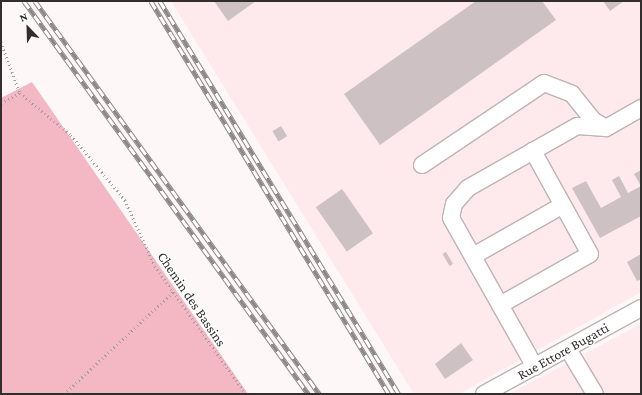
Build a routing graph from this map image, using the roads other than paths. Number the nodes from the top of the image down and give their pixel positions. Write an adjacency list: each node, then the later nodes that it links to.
1 (641, 108): 2 (street)
2 (606, 128): 3 (street); 4 (street)
3 (533, 151): 5 (street); 6 (street)
4 (422, 165)
5 (563, 205): 6 (street); 7 (street)
6 (473, 256): 7 (street)
7 (500, 305): 10 (street)
8 (641, 308): 9 (street, Rue Ettore Bugatti)
9 (568, 349): 10 (street, Rue Ettore Bugatti); 12 (street)
10 (535, 366): 11 (street, Rue Ettore Bugatti)
11 (484, 394)
12 (596, 394)

